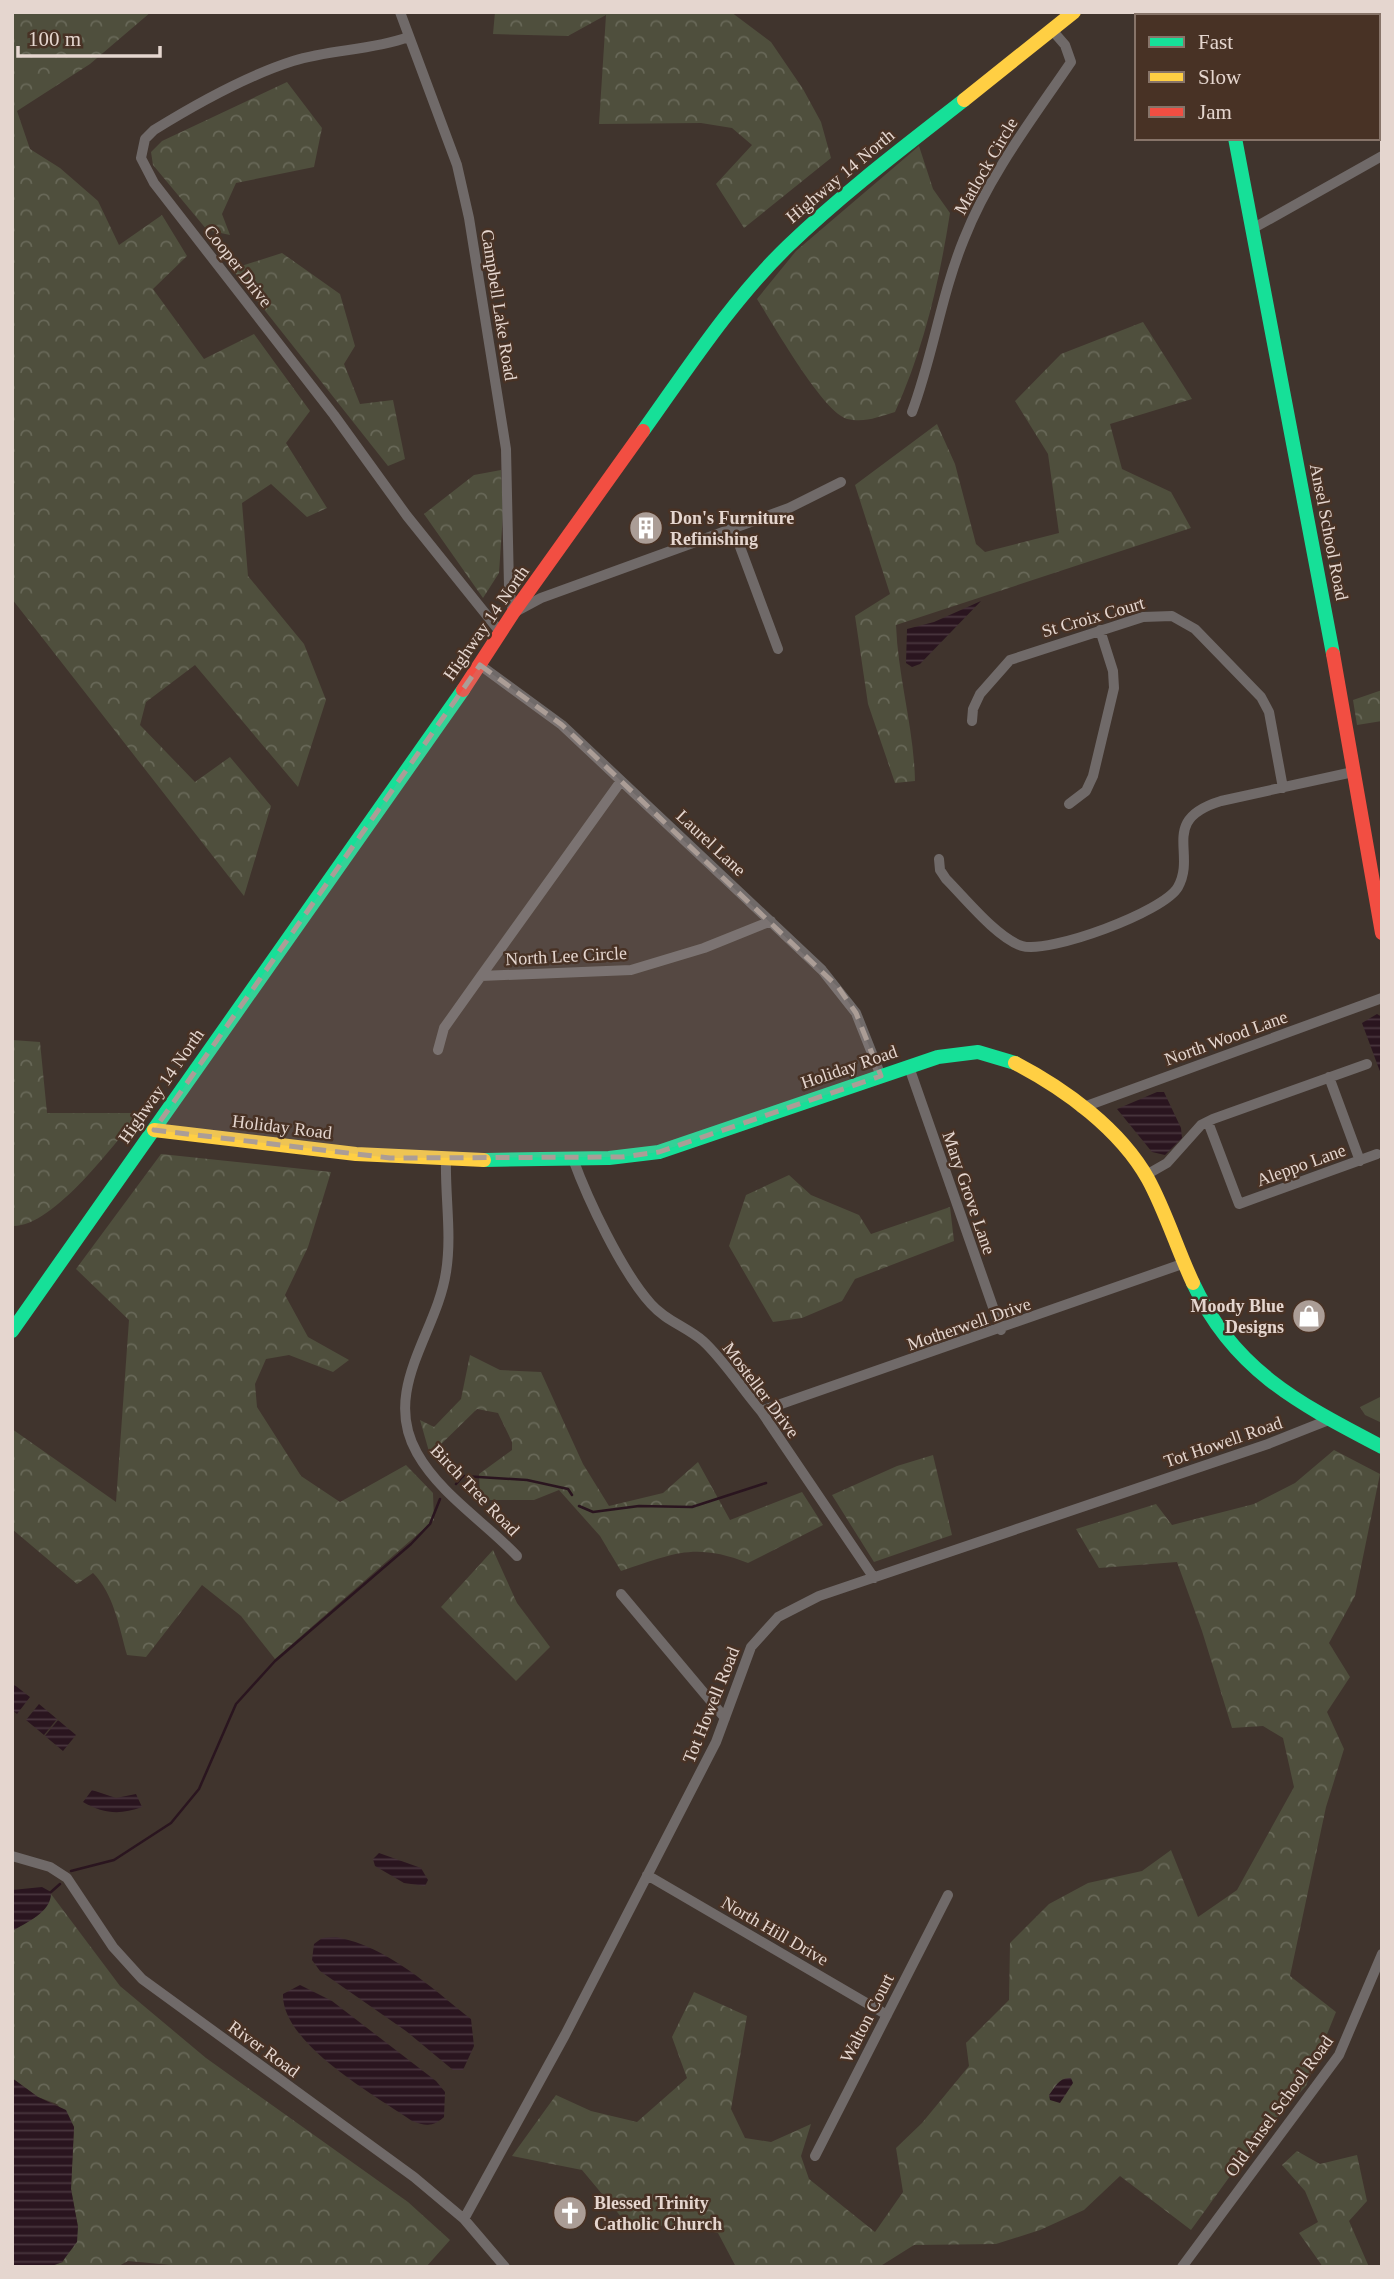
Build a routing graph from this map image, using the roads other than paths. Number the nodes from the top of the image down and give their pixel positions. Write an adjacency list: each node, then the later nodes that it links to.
1 (400, 12): 4 (street, Campbell Lake Road)
2 (1074, 12): 3 (street, Highway 14 North)
3 (1052, 30): 8 (street, Matlock Circle); 11 (street, Highway 14 North)
4 (408, 37): 11 (street, Campbell Lake Road); 13 (street, Cooper Drive)
5 (1235, 140): 7 (street, Ansel School Road)
6 (1382, 156): 7 (street)
7 (1252, 229): 17 (street, Ansel School Road)
8 (912, 412)
9 (841, 482): 10 (street)
10 (733, 528): 11 (street); 14 (street)
11 (513, 613): 13 (street, Highway 14 North)
12 (1100, 630): 16 (street, St Croix Court); 19 (street, St Croix Court); 20 (street)
13 (501, 633): 15 (street, Highway 14 North)
14 (778, 649)
15 (480, 665): 18 (street, Laurel Lane); 33 (street, Highway 14 North)
16 (972, 721)
17 (1353, 772): 19 (street); 23 (street, Ansel School Road)
18 (621, 781): 22 (street, Laurel Lane); 24 (street, North Lee Circle)
19 (1283, 788): 21 (street)
20 (1069, 804)
21 (939, 859)
22 (771, 920): 24 (street, North Lee Circle); 29 (street, Laurel Lane)
23 (1382, 933)
24 (481, 976): 26 (street, North Lee Circle)
25 (1382, 998): 31 (street, North Wood Lane)
26 (438, 1050)
27 (1367, 1063): 30 (street)
28 (909, 1067): 29 (street, Holiday Road); 31 (street, Holiday Road); 40 (street, Mary Grove Lane)
29 (881, 1076): 35 (street, Holiday Road)
30 (1329, 1077): 32 (street); 37 (street)
31 (1081, 1108): 38 (street, Holiday Road)
32 (1208, 1122): 37 (street, Aleppo Lane); 38 (street)
33 (154, 1130): 36 (street, Holiday Road); 41 (street, Highway 14 North)
34 (1377, 1154): 37 (street, Aleppo Lane)
35 (573, 1159): 36 (street, Holiday Road); 42 (street, Mosteller Drive)
36 (446, 1160): 45 (street, Birch Tree Road)
37 (1360, 1161)
38 (1146, 1175): 39 (street, Holiday Road)
39 (1185, 1263): 40 (street, Motherwell Drive); 43 (street, Holiday Road)
40 (1001, 1330): 42 (street, Motherwell Drive)
41 (12, 1331)
42 (761, 1411): 46 (street, Mosteller Drive)
43 (1331, 1419): 44 (street, Holiday Road); 46 (street, Tot Howell Road)
44 (1382, 1447)
45 (517, 1556)
46 (874, 1578): 48 (street, Tot Howell Road)
47 (621, 1594): 48 (street)
48 (725, 1717): 50 (street, Tot Howell Road)
49 (12, 1856): 55 (street, River Road)
50 (647, 1875): 53 (street, North Hill Drive); 55 (street, Tot Howell Road)
51 (948, 1895): 53 (street, Walton Court)
52 (1382, 1954): 57 (street, Old Ansel School Road)
53 (887, 2015): 54 (street, Walton Court)
54 (815, 2156)
55 (464, 2219): 56 (street, River Road)
56 (505, 2267)
57 (1182, 2267)

